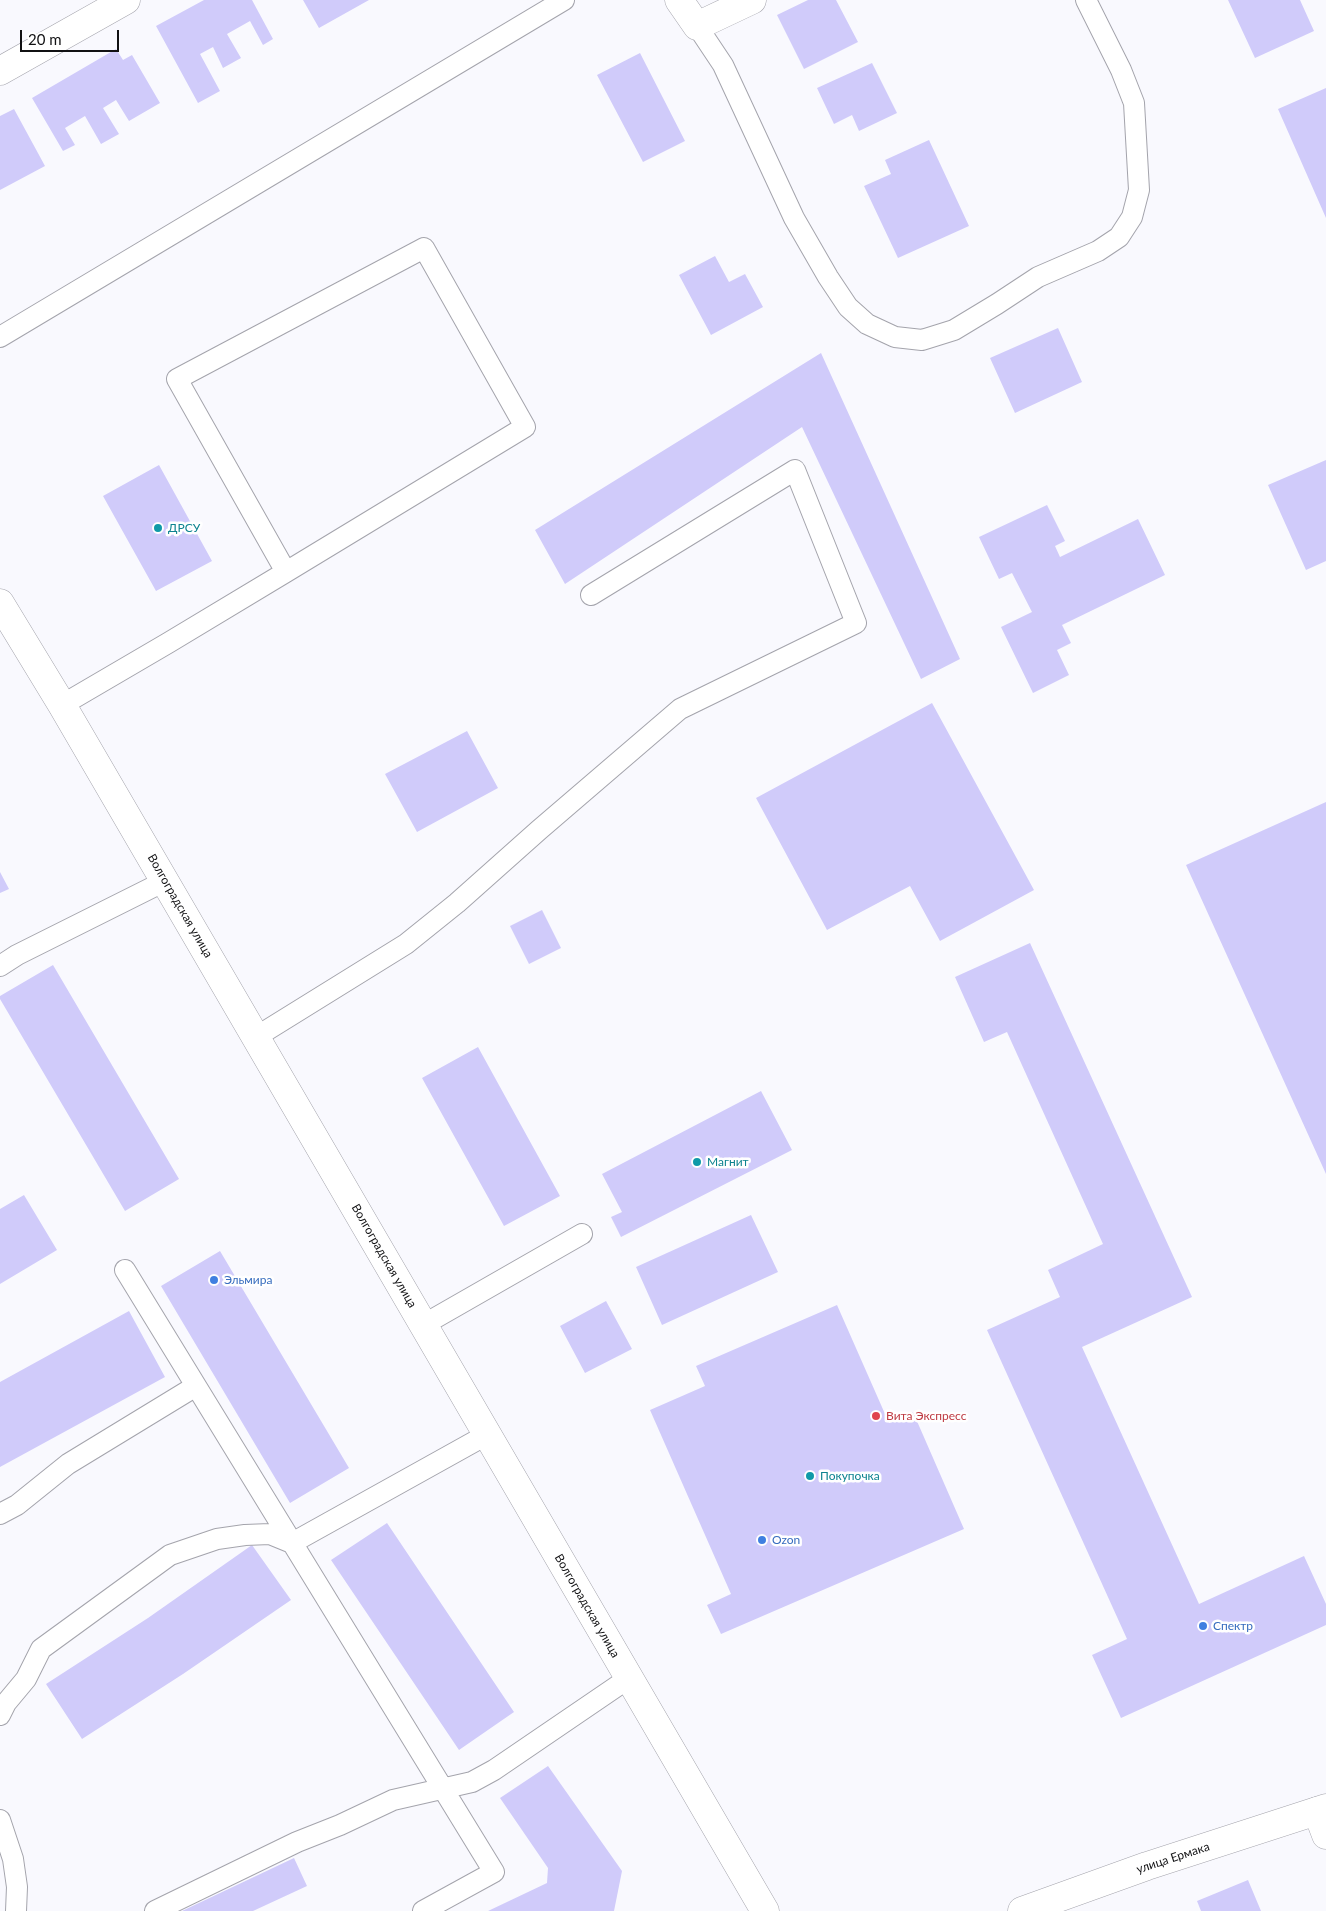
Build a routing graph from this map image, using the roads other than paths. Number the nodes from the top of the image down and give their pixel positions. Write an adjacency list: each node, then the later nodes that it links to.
1 (126, 0): 7 (street)
2 (564, 0): 8 (lane)
3 (679, 0): 6 (street)
4 (752, 0): 6 (street)
5 (1086, 0): 6 (lane)
6 (697, 26)
7 (0, 71)
8 (0, 337)
9 (286, 572): 9 (lane); 12 (lane)
10 (591, 595): 15 (lane)
11 (0, 602): 12 (street, Волгоградская улица)
12 (62, 705): 13 (street, Волгоградская улица)
13 (165, 881): 14 (lane); 15 (street, Волгоградская улица)
14 (0, 966)
15 (256, 1037): 18 (street, Волгоградская улица)
16 (582, 1234): 18 (lane)
17 (125, 1270): 19 (lane)
18 (424, 1324): 20 (street, Волгоградская улица)
19 (196, 1386): 21 (lane); 22 (lane)
20 (488, 1434): 22 (lane); 23 (street, Волгоградская улица)
21 (0, 1514)
22 (292, 1543): 24 (lane); 25 (lane)
23 (630, 1678): 25 (lane); 31 (street, Волгоградская улица)
24 (0, 1715)
25 (443, 1789): 29 (lane); 30 (lane)
26 (1323, 1818): 32 (street, улица Ермака)
27 (0, 1820): 28 (lane)
28 (16, 1911)
29 (155, 1911)
30 (423, 1911)
31 (765, 1911)
32 (1022, 1911)

